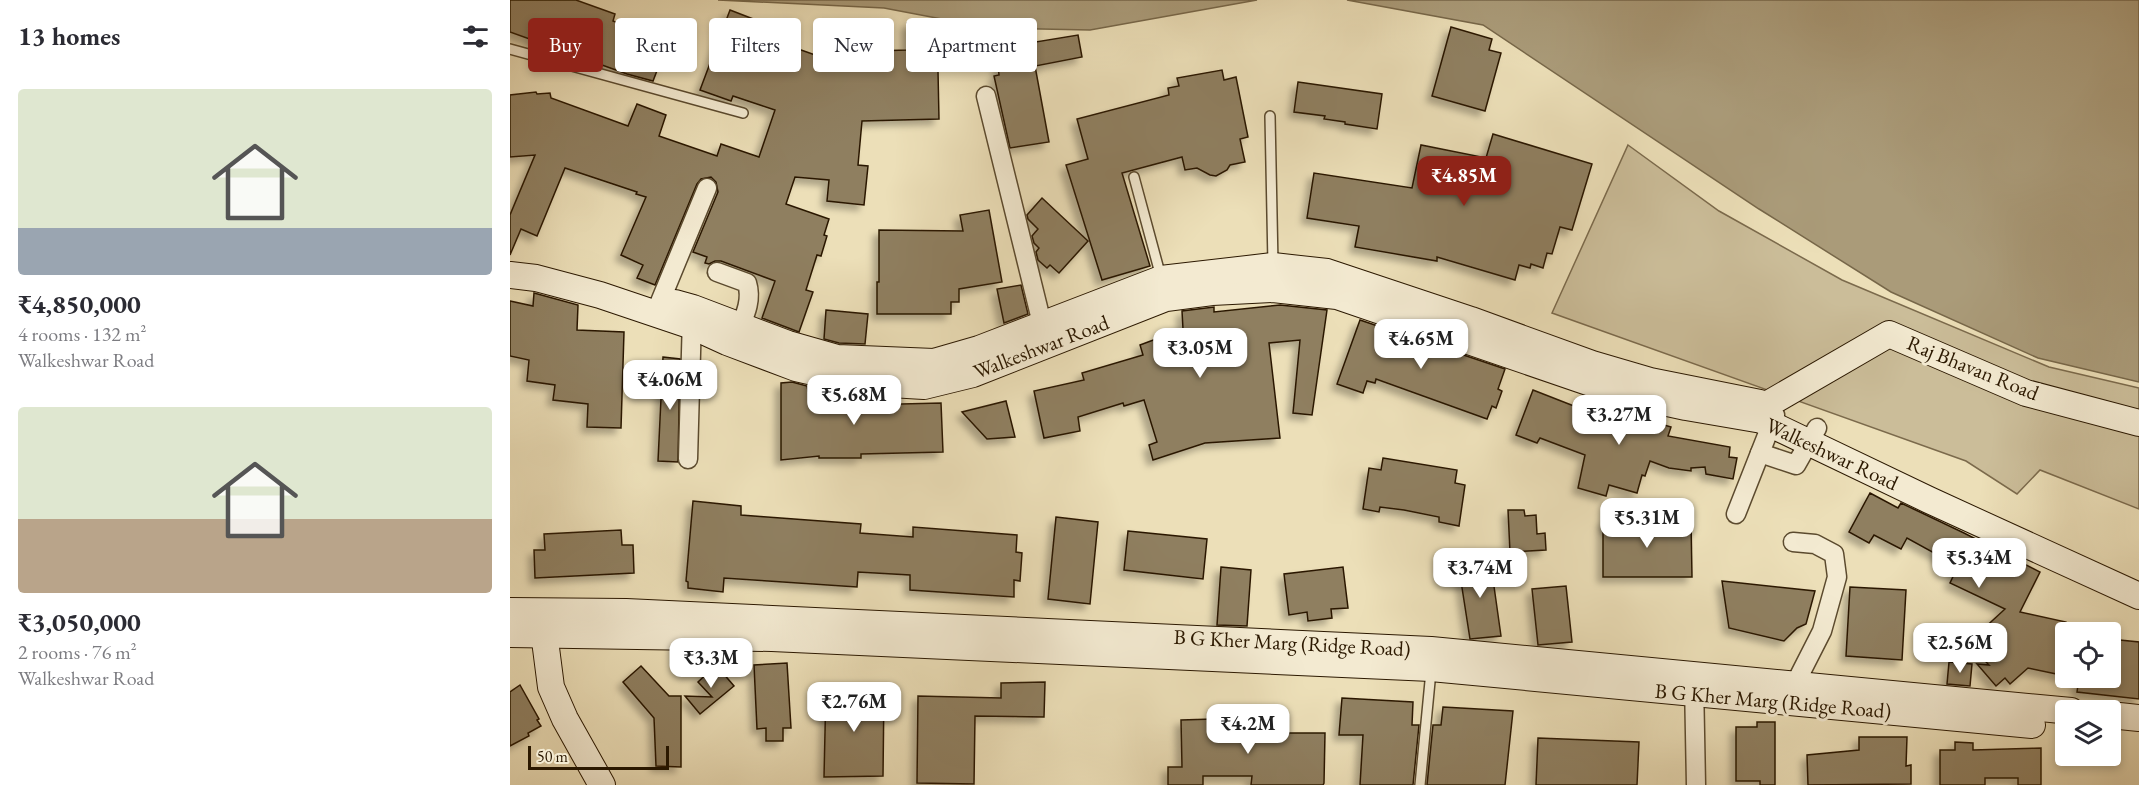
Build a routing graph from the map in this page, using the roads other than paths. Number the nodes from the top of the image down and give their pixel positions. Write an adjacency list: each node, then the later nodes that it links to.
1 (510, 49): 3 (lane)
2 (986, 96): 15 (street)
3 (743, 113)
4 (1270, 116): 11 (lane)
5 (1134, 177): 12 (lane)
6 (707, 188): 13 (street)
7 (510, 258): 8 (street, Walkeshwar Road)
8 (537, 270): 10 (street, Walkeshwar Road); 13 (street, Walkeshwar Road)
9 (717, 272): 16 (street)
10 (510, 275)
11 (1273, 277): 12 (street, Walkeshwar Road); 17 (street, Walkeshwar Road)
12 (1164, 289): 15 (street, Walkeshwar Road)
13 (657, 306): 14 (street, Walkeshwar Road)
14 (692, 317): 16 (street, Walkeshwar Road); 21 (street)
15 (1045, 334): 16 (street, Walkeshwar Road)
16 (737, 335)
17 (1770, 414): 18 (street, Raj Bhavan Road); 19 (street, Walkeshwar Road); 20 (street)
18 (2139, 423)
19 (1813, 435): 20 (street); 24 (street, Walkeshwar Road); 25 (street, Walkeshwar Road)
20 (1760, 453): 22 (street)
21 (688, 459)
22 (1736, 514)
23 (1793, 542): 31 (street)
24 (2139, 578)
25 (2139, 596)
26 (510, 611): 27 (street, B G Kher Marg (Ridge Road))
27 (542, 623): 28 (street, B G Kher Marg (Ridge Road)); 29 (street, B G Kher Marg (Ridge Road)); 38 (street)
28 (510, 634)
29 (1431, 659): 30 (street, B G Kher Marg (Ridge Road)); 39 (lane)
30 (1694, 684): 31 (street, B G Kher Marg (Ridge Road)); 35 (street, B G Kher Marg (Ridge Road)); 40 (street)
31 (1795, 684): 32 (street, B G Kher Marg (Ridge Road))
32 (2055, 709)
33 (2121, 716): 34 (street)
34 (2139, 718)
35 (2055, 727)
36 (2121, 733): 37 (street)
37 (2139, 735)
38 (602, 785)
39 (1420, 785)
40 (1696, 785)

